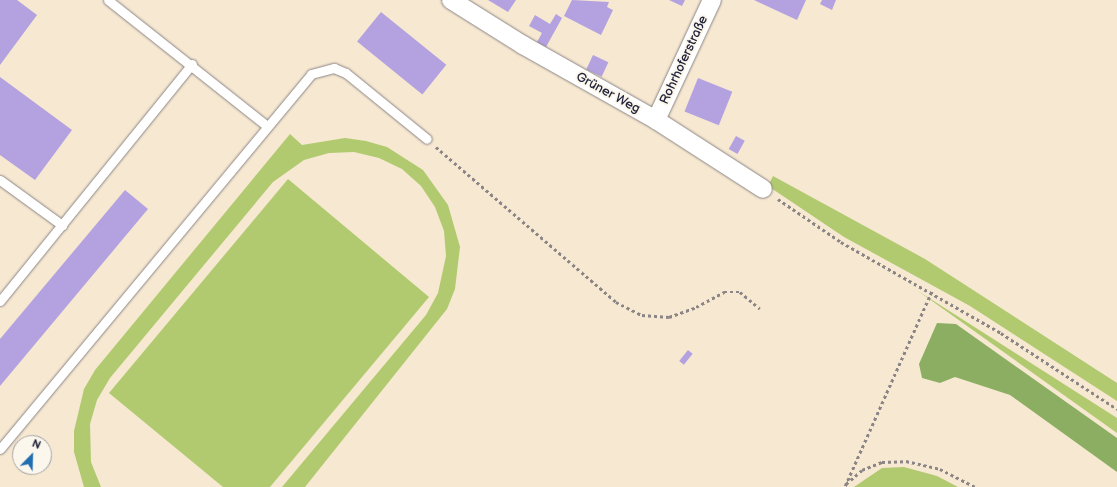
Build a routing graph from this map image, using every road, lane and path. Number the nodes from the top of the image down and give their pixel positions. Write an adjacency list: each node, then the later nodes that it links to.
1 (108, 0): 4 (lane)
2 (451, 0): 5 (street, Grüner Weg)
3 (712, 0): 5 (street, Rohrhoferstraße)
4 (192, 64): 6 (lane); 10 (lane)
5 (656, 120): 9 (street, Grüner Weg)
6 (267, 126): 7 (lane); 15 (lane)
7 (427, 139): 13 (path)
8 (0, 180): 10 (lane)
9 (763, 189): 11 (path)
10 (62, 225): 12 (lane)
11 (932, 291): 14 (path); 16 (path)
12 (0, 301)
13 (760, 309)
14 (1117, 409)
15 (0, 449)
16 (845, 486): 17 (path)
17 (975, 487)

